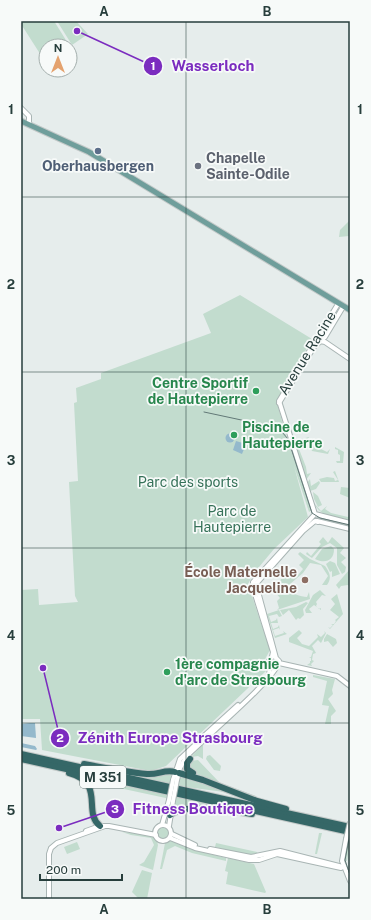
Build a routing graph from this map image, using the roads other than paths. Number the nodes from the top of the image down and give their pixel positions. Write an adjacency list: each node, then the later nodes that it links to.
1 (22, 109): 2 (street); 4 (street)
2 (21, 115)
3 (21, 121): 4 (main road)
4 (29, 124): 5 (main road)
5 (338, 304): 6 (main road); 8 (street, Avenue Racine)
6 (343, 307): 7 (main road); 8 (street, Avenue Racine)
7 (350, 310)
8 (318, 341): 9 (street); 10 (street, Avenue Racine)
9 (350, 360)
10 (313, 516): 11 (street); 12 (street); 14 (street); 15 (street)
11 (318, 522): 13 (street); 14 (street)
12 (350, 523)
13 (350, 529)
14 (303, 531): 15 (street)
15 (274, 657): 16 (street); 17 (street)
16 (279, 663): 17 (street); 18 (street)
17 (272, 668): 20 (street); 25 (street)
18 (350, 686)
19 (21, 753): 24 (highway); 33 (highway, M 351)
20 (180, 759): 23 (street); 25 (street)
21 (190, 759): 26 (highway)
22 (21, 760): 29 (highway); 33 (highway, M 351)
23 (174, 764): 24 (highway)
24 (166, 770): 25 (highway)
25 (179, 771): 26 (highway); 27 (street, bridge)
26 (215, 785): 33 (highway)
27 (171, 800): 28 (street); 30 (street)
28 (170, 815): 32 (street); 33 (highway)
29 (95, 820): 31 (highway); 34 (highway)
30 (162, 825): 32 (street); 35 (street)
31 (102, 826): 34 (street); 36 (street); 39 (street)
32 (169, 826): 38 (street)
33 (348, 827): 40 (street, bridge)
34 (91, 829): 39 (street)
35 (156, 829): 36 (street); 37 (street)
36 (145, 832): 37 (street)
37 (156, 835): 38 (street)
38 (171, 836): 40 (street)
39 (72, 838): 42 (street)
40 (343, 867): 41 (street)
41 (350, 881)
42 (49, 899)

